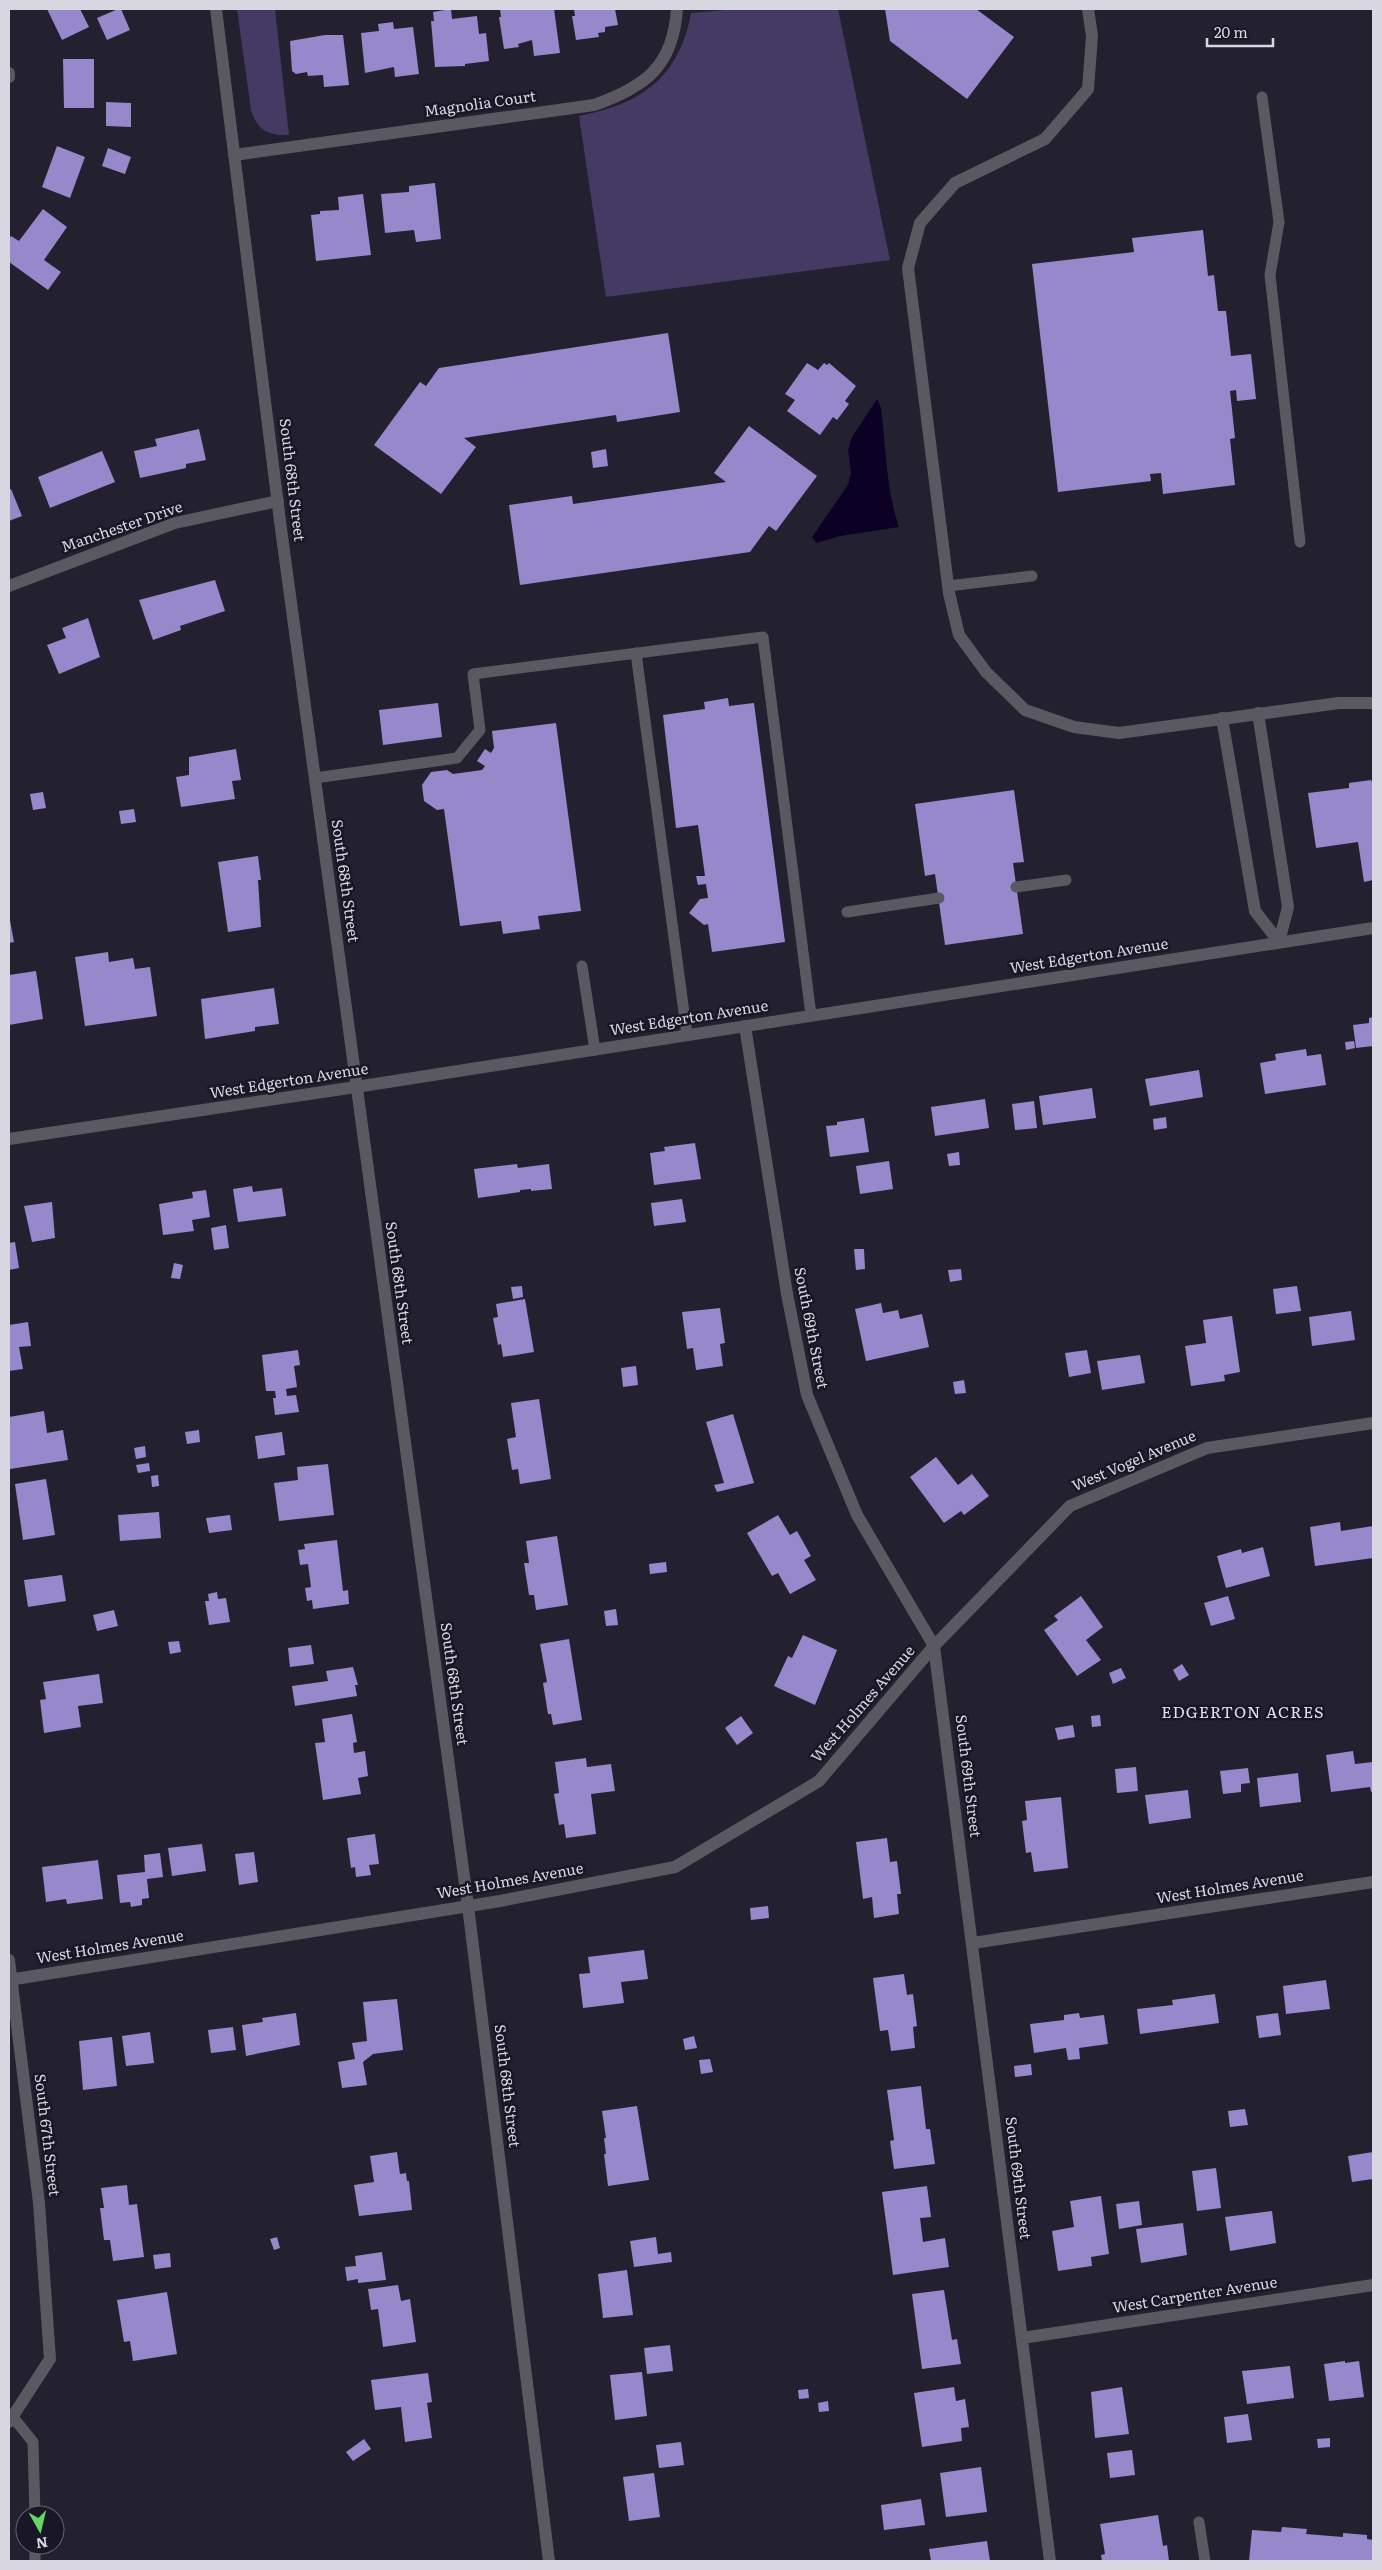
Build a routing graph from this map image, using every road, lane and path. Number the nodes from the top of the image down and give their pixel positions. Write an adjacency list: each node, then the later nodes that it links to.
1 (216, 9): 7 (street, South 68th Street)
2 (677, 9): 7 (street, Magnolia Court)
3 (1088, 9): 12 (street)
4 (9, 73): 5 (street)
5 (9, 77)
6 (1262, 96): 9 (lane)
7 (234, 155): 8 (street, South 68th Street)
8 (278, 502): 11 (street, Manchester Drive); 17 (street, South 68th Street)
9 (1300, 542)
10 (1032, 576): 12 (lane)
11 (9, 586)
12 (948, 586): 16 (street)
13 (636, 653): 17 (lane); 25 (lane); 27 (lane)
14 (1373, 703): 15 (street)
15 (1258, 713): 16 (street); 23 (street)
16 (1222, 718): 23 (street)
17 (315, 778): 29 (street, South 68th Street)
18 (1066, 880): 19 (lane)
19 (1016, 887)
20 (939, 898): 21 (lane)
21 (847, 912)
22 (1373, 928): 23 (street, West Edgerton Avenue)
23 (1279, 942): 25 (street, West Edgerton Avenue)
24 (582, 966): 28 (lane)
25 (811, 1015): 26 (street, West Edgerton Avenue)
26 (745, 1026): 27 (street, West Edgerton Avenue); 32 (street, South 69th Street)
27 (687, 1035): 28 (street, West Edgerton Avenue)
28 (595, 1050): 29 (street, West Edgerton Avenue)
29 (356, 1087): 30 (street, West Edgerton Avenue); 34 (street, South 68th Street)
30 (9, 1139)
31 (1373, 1422): 32 (street, West Vogel Avenue)
32 (934, 1646): 34 (street, West Holmes Avenue); 35 (street, South 69th Street)
33 (1373, 1882): 35 (street, West Holmes Avenue)
34 (468, 1906): 37 (street, West Holmes Avenue); 43 (street, South 68th Street)
35 (973, 1943): 39 (street, South 69th Street)
36 (9, 1960): 37 (street, South 67th Street)
37 (10, 1980): 40 (street, South 67th Street)
38 (1373, 2285): 39 (street, West Carpenter Avenue)
39 (1022, 2338): 44 (street, South 69th Street)
40 (10, 2417): 41 (lane)
41 (35, 2505)
42 (1199, 2522): 45 (lane)
43 (549, 2561)
44 (1050, 2561)
45 (1205, 2561)

